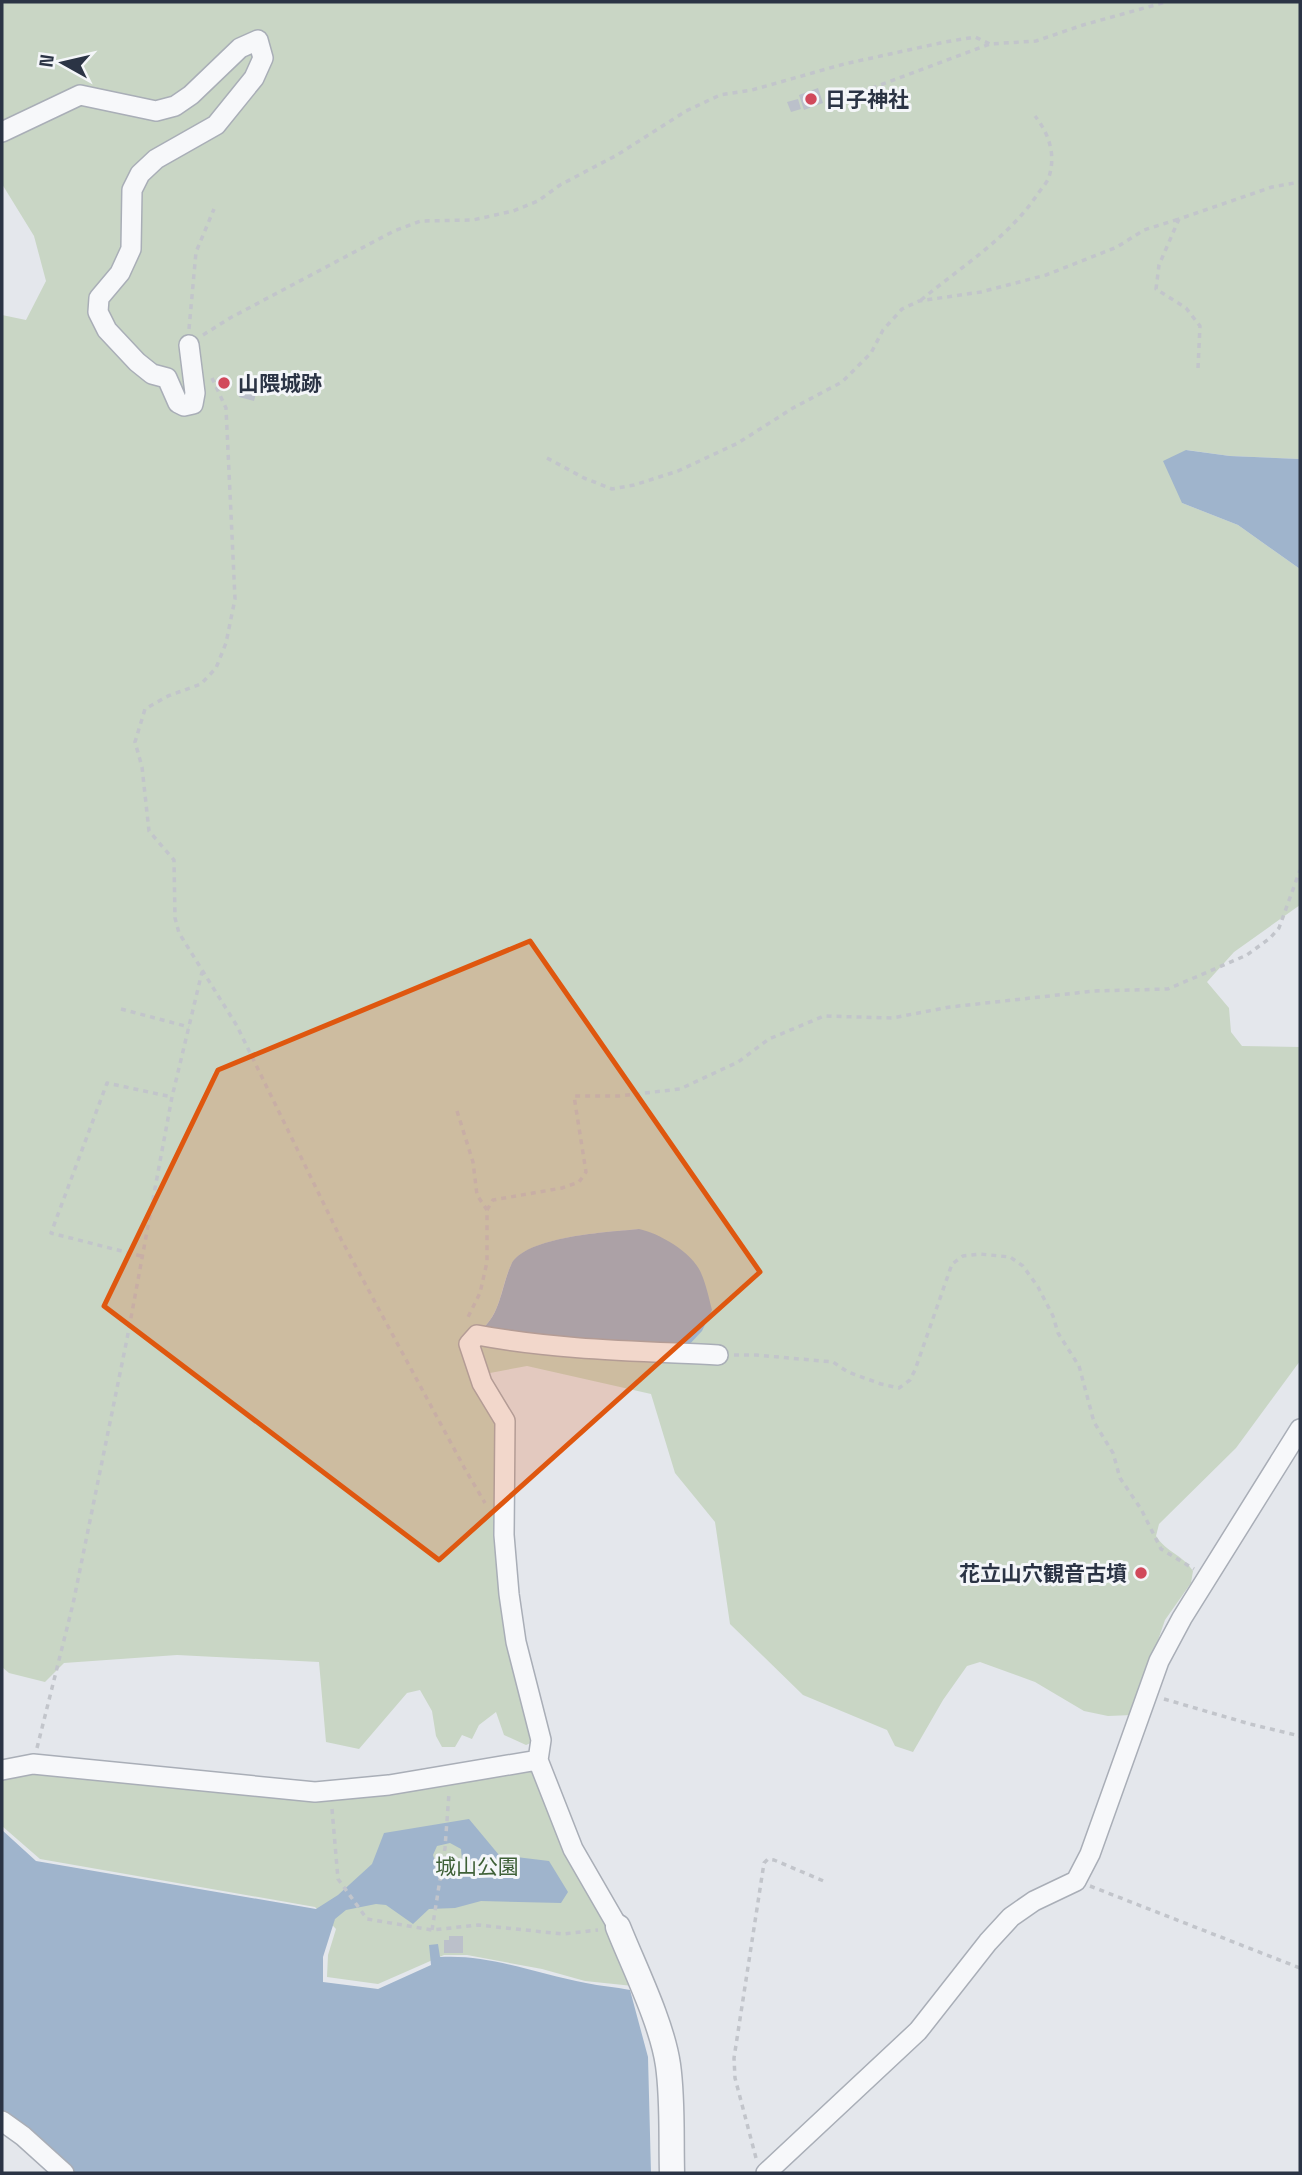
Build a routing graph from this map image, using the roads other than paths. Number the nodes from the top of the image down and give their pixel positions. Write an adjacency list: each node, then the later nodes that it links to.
1 (2, 132): 2 (street)
2 (188, 345)
3 (718, 1355): 5 (street)
4 (1300, 1429): 9 (street)
5 (538, 1760): 6 (street); 7 (street)
6 (2, 1770)
7 (618, 1927): 11 (street)
8 (2, 2121): 10 (street)
9 (761, 2167)
10 (64, 2173)
11 (672, 2173)

